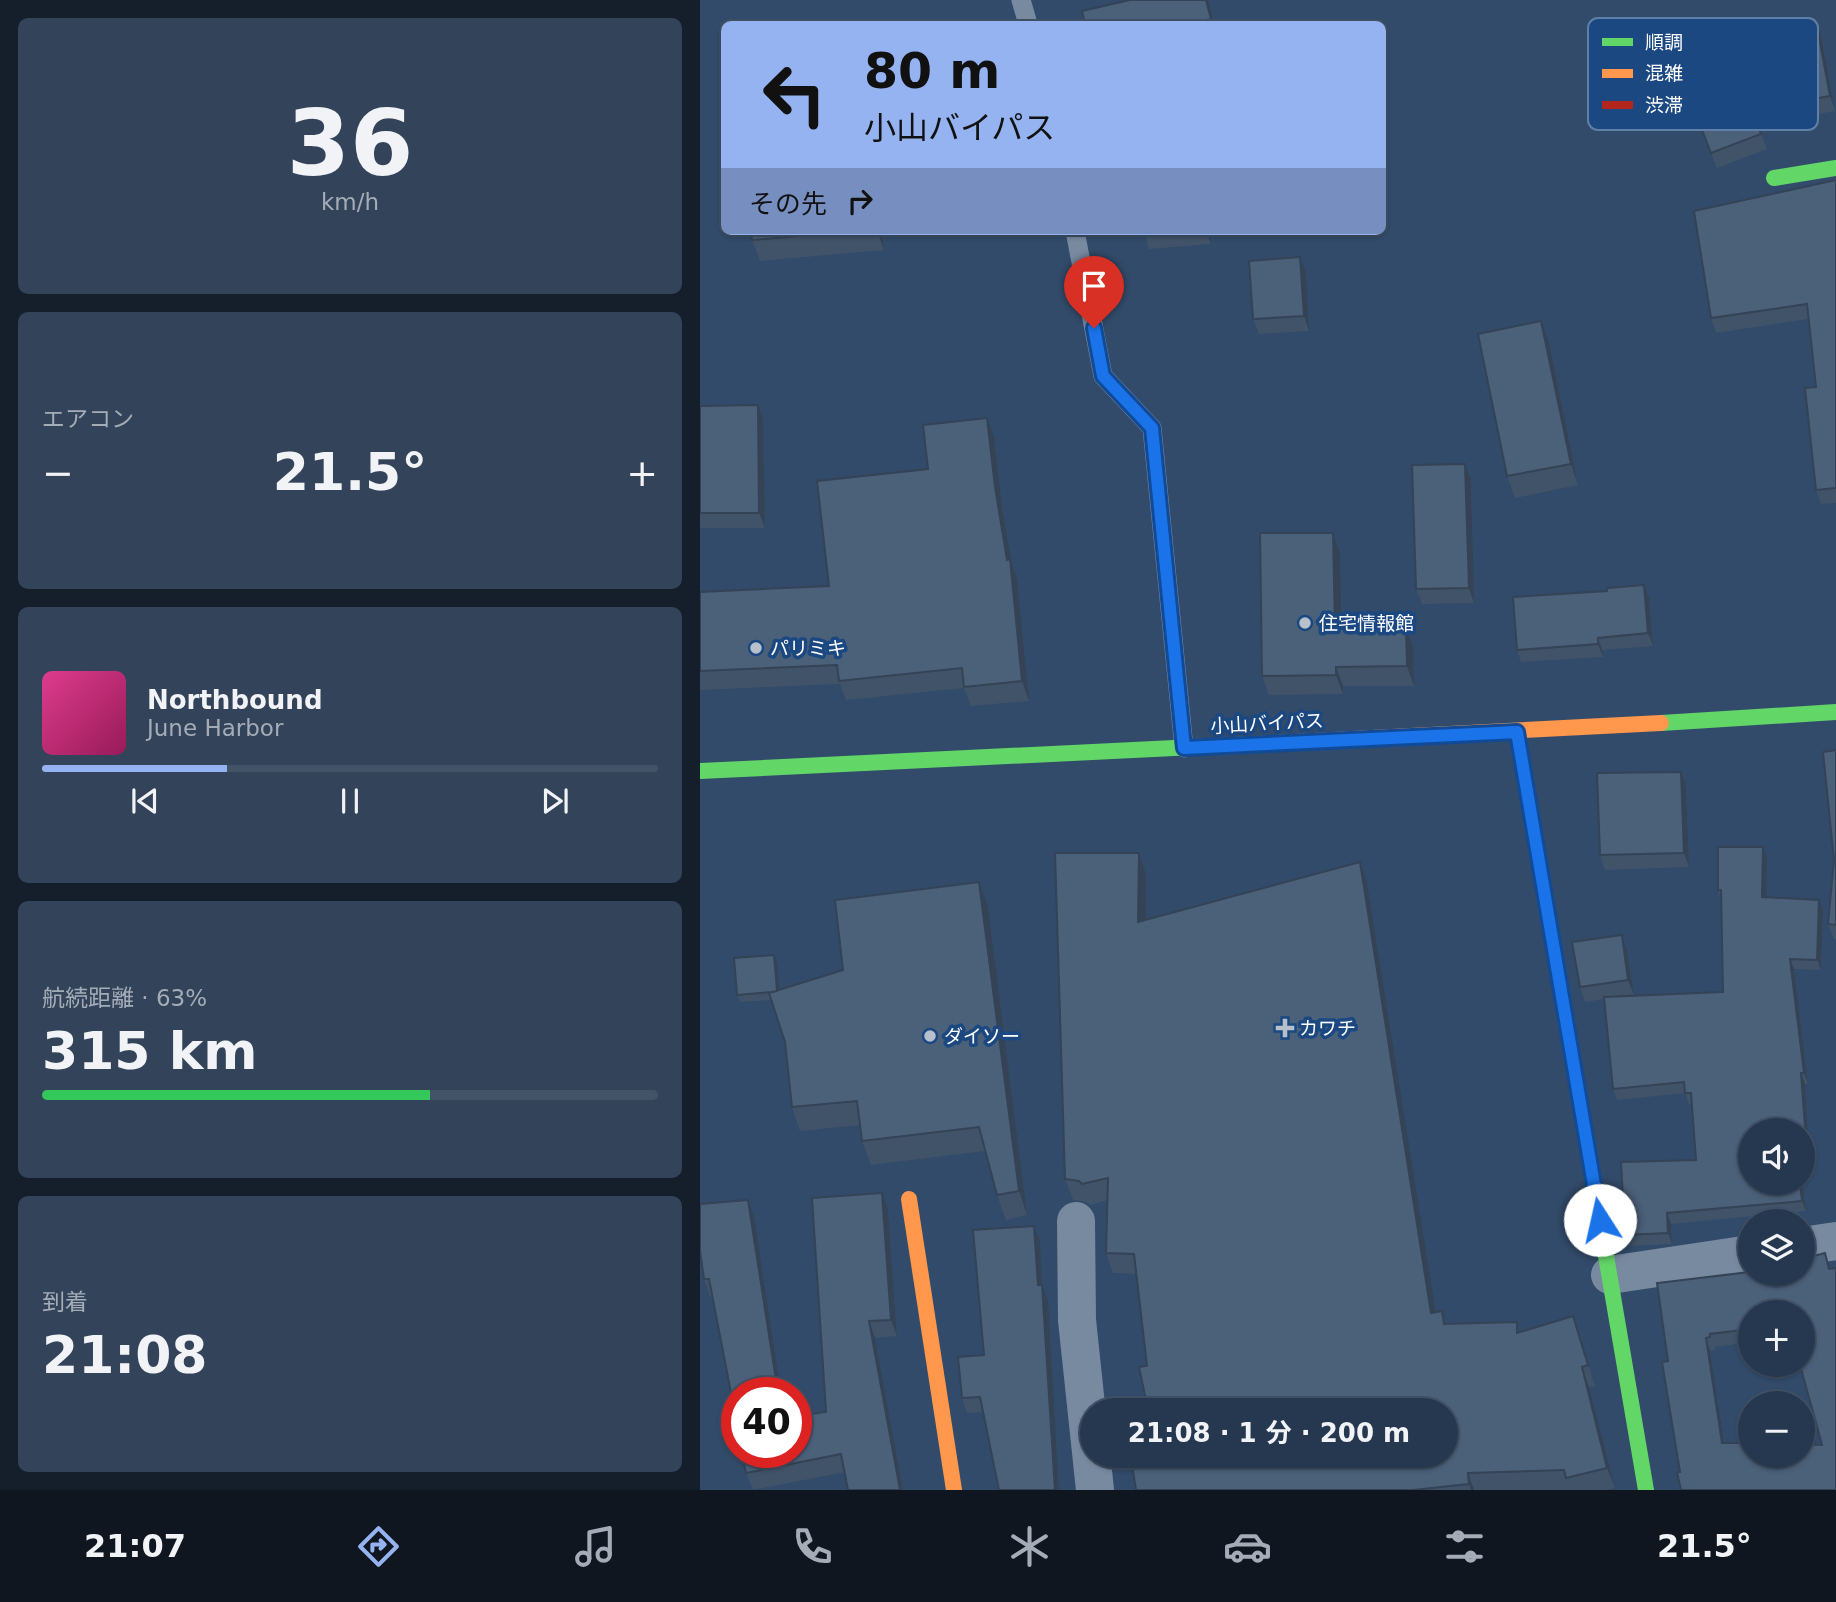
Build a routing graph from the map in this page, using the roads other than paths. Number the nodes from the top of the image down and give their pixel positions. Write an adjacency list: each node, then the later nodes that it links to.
1 (1021, 0): 2 (lane)
2 (1027, 21)
3 (1836, 168): 4 (main road)
4 (1774, 178)
5 (1076, 235): 8 (lane)
6 (1836, 712): 7 (main road, 小山バイパス)
7 (1517, 732): 8 (main road, 小山バイパス); 15 (main road)
8 (1184, 748): 9 (main road, 小山バイパス)
9 (700, 771)
10 (909, 1199): 16 (main road)
11 (1076, 1221): 17 (street)
12 (1836, 1241): 13 (street)
13 (1815, 1244)
14 (1738, 1256): 15 (street)
15 (1610, 1275): 18 (main road)
16 (954, 1490)
17 (1095, 1490)
18 (1646, 1490)

